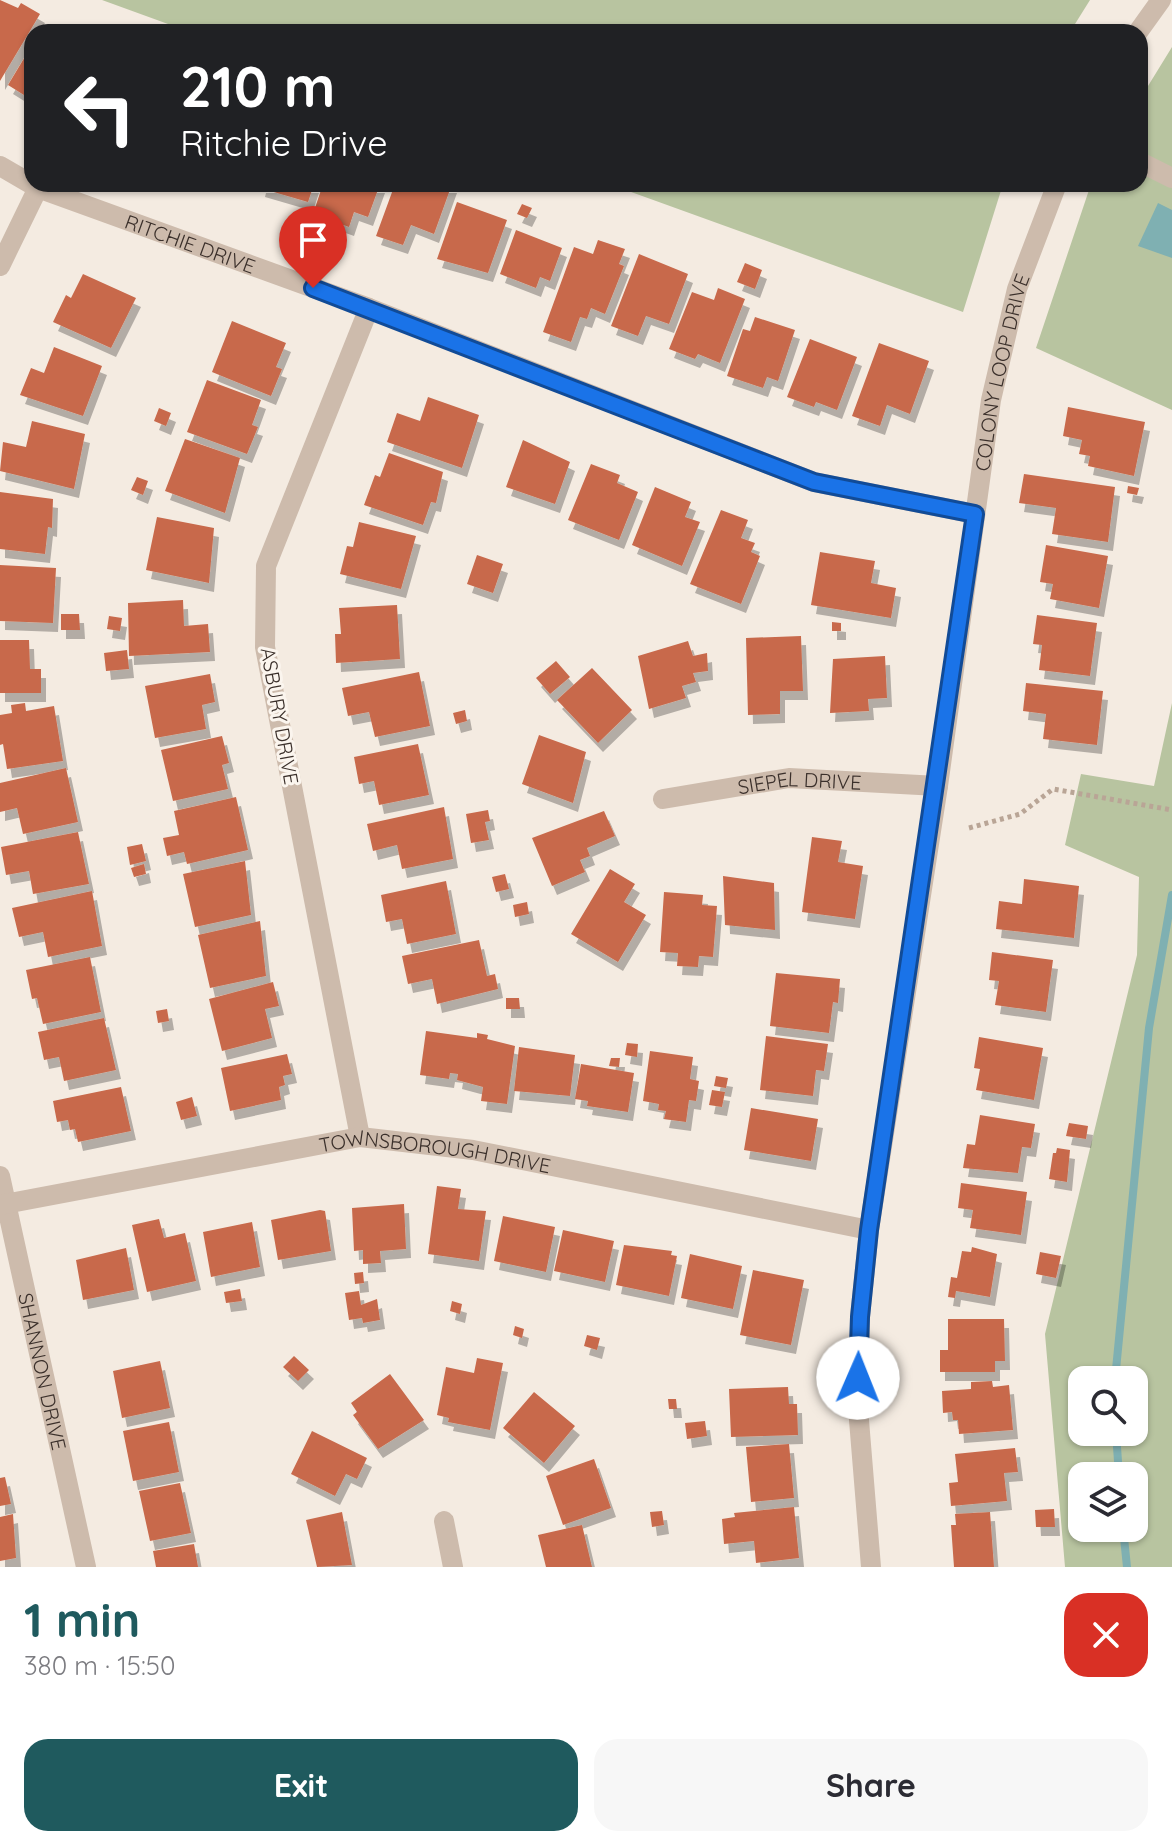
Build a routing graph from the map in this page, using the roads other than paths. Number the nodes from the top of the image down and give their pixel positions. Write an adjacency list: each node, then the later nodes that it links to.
1 (1161, 0): 2 (street)
2 (1144, 24)
3 (0, 166): 6 (street, RITCHIE DRIVE)
4 (1148, 166): 5 (street)
5 (1172, 178)
6 (24, 180)
7 (36, 192): 10 (street)
8 (49, 192): 11 (street, RITCHIE DRIVE)
9 (1054, 192): 12 (street, COLONY LOOP DRIVE)
10 (0, 266)
11 (369, 308): 12 (street, RITCHIE DRIVE); 15 (street, ASBURY DRIVE)
12 (975, 514): 13 (street, COLONY LOOP DRIVE)
13 (938, 786): 14 (street, SIEPEL DRIVE); 18 (street, COLONY LOOP DRIVE)
14 (663, 799)
15 (360, 1137): 17 (street, TOWNSBOROUGH DRIVE); 18 (street, TOWNSBOROUGH DRIVE)
16 (0, 1176): 17 (street, SHANNON DRIVE)
17 (3, 1205): 20 (street, SHANNON DRIVE)
18 (869, 1230): 22 (street, COLONY LOOP DRIVE)
19 (444, 1521): 21 (street)
20 (86, 1567)
21 (453, 1567)
22 (871, 1567)

